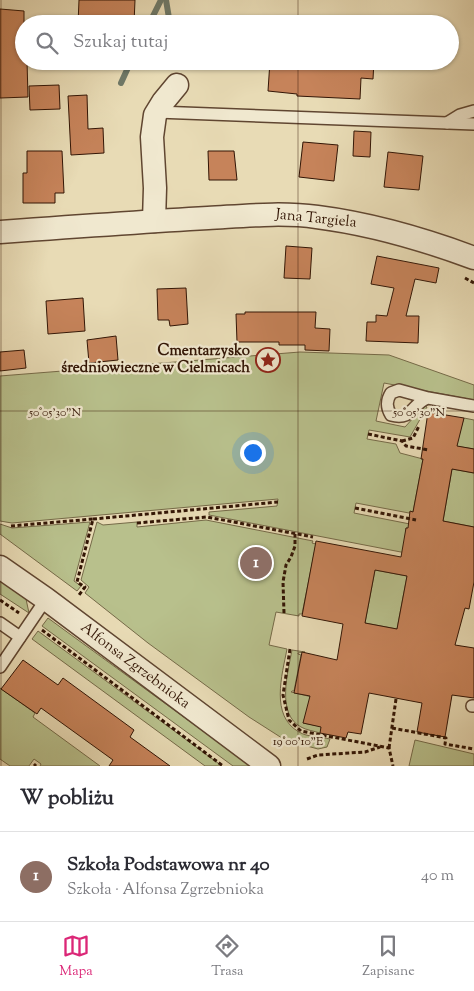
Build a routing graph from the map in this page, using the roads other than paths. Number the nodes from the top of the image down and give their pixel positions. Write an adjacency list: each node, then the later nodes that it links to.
1 (177, 85): 3 (street)
2 (474, 111): 4 (lane)
3 (157, 112): 4 (lane); 6 (street)
4 (447, 123): 5 (lane)
5 (474, 124)
6 (154, 221): 7 (street, Jana Targiela); 8 (street, Jana Targiela)
7 (0, 232)
8 (468, 267)
9 (428, 398): 10 (lane)
10 (474, 406)
11 (0, 567): 12 (street, Alfonsa Zgrzebnioka)
12 (46, 599): 14 (lane); 16 (street, Alfonsa Zgrzebnioka)
13 (0, 623): 14 (lane)
14 (20, 637): 15 (lane)
15 (0, 667)
16 (269, 766)

